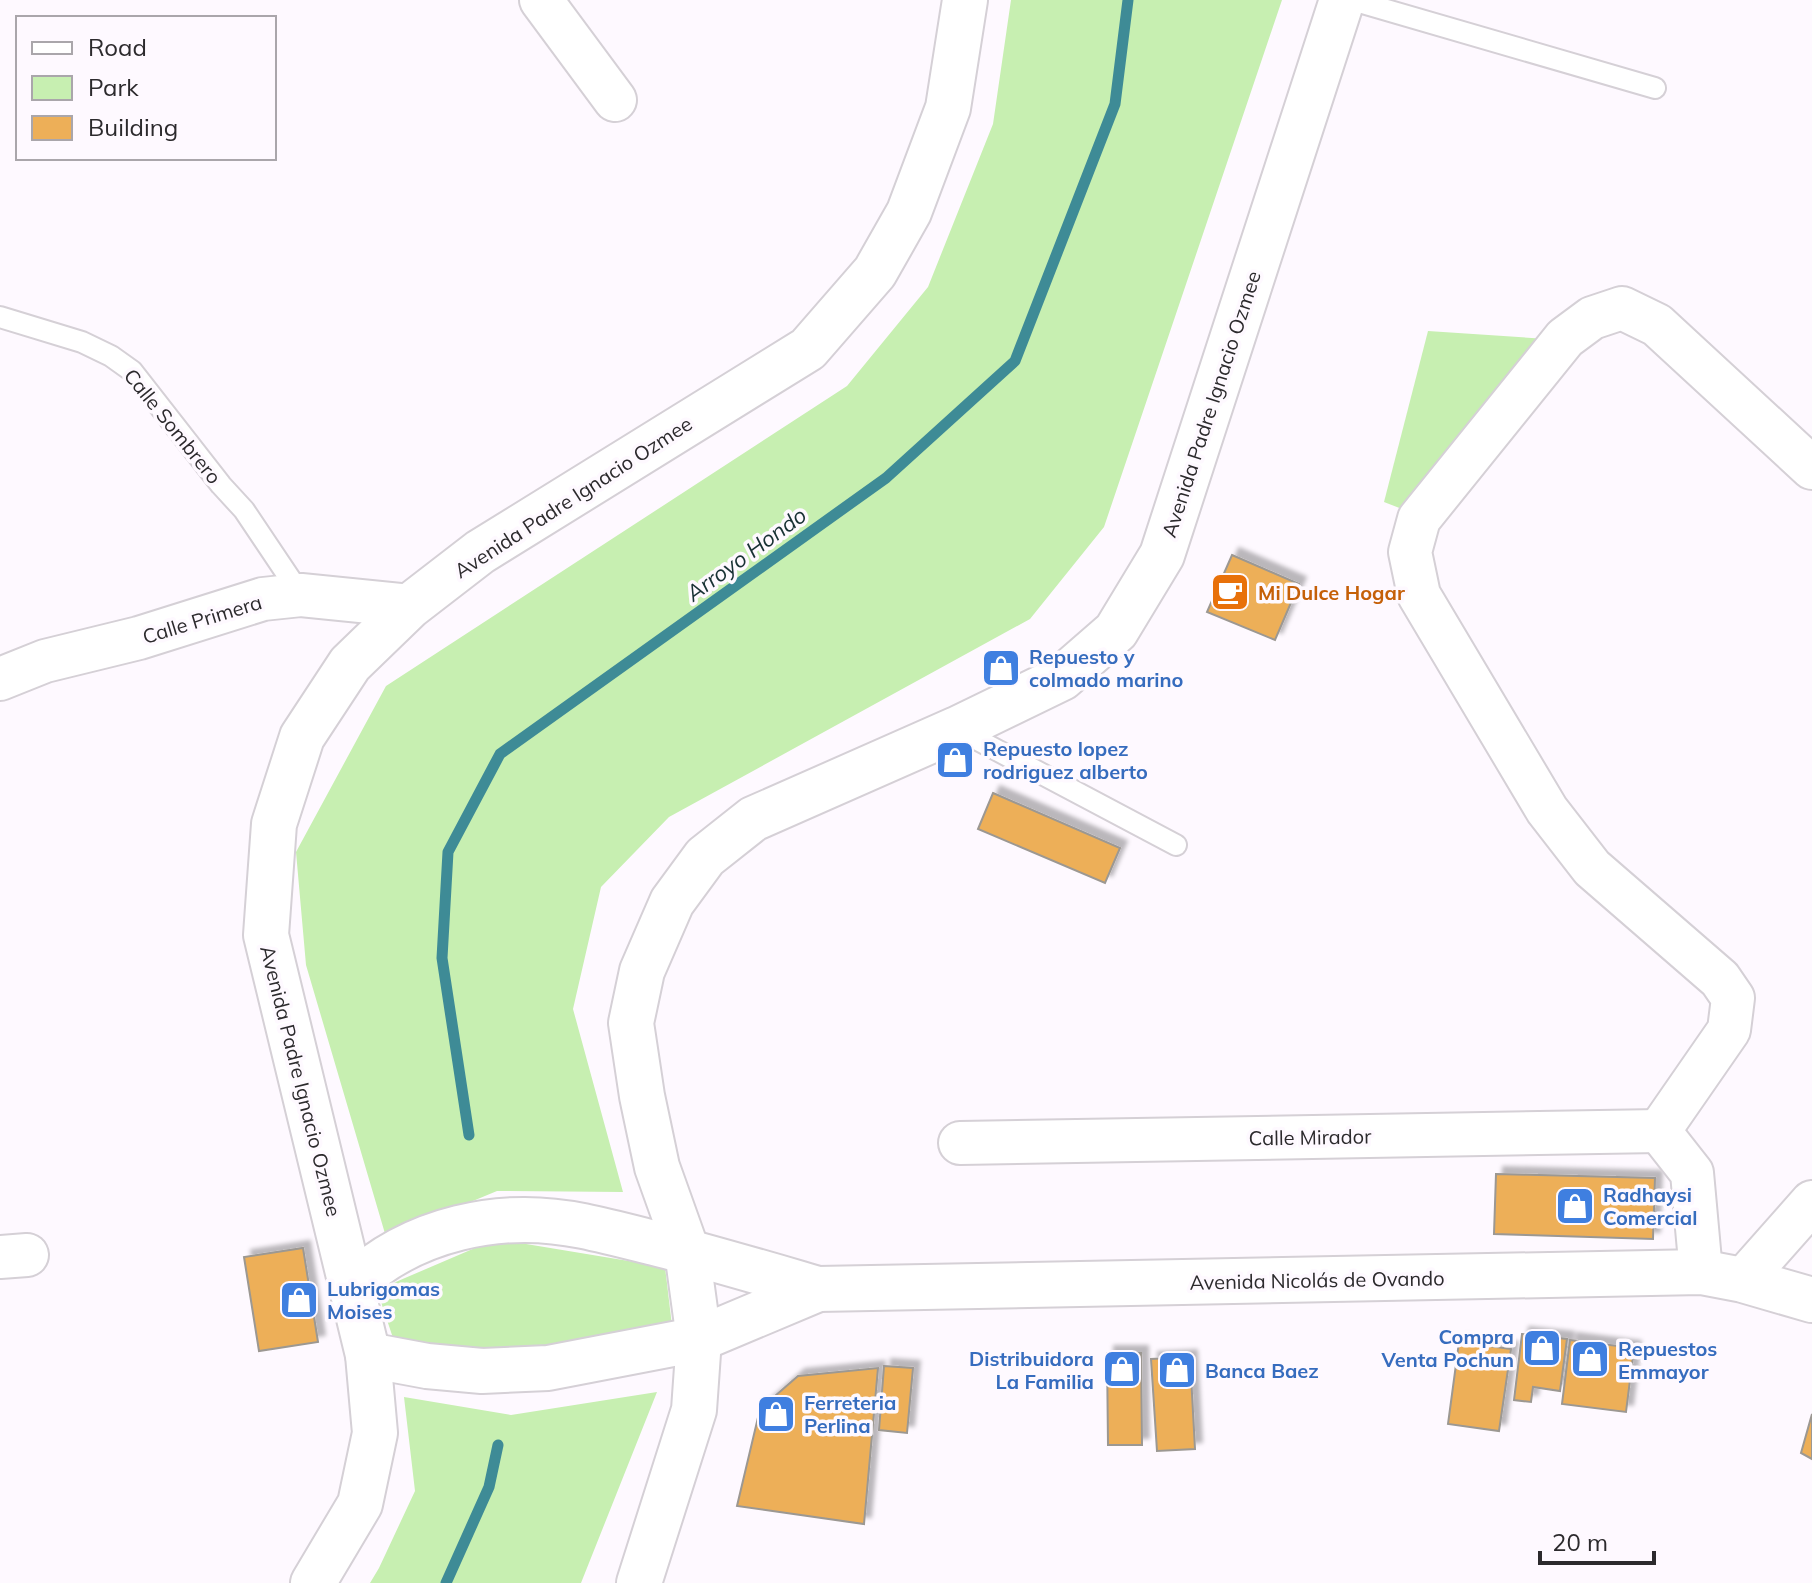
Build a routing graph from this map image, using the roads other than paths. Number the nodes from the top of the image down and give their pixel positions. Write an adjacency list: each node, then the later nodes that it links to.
1 (541, 0): 6 (street)
2 (965, 0): 10 (street, Avenida Padre Ignacio Ozmee)
3 (1342, 0): 12 (street, Avenida Padre Ignacio Ozmee)
4 (1352, 0): 5 (lane)
5 (1655, 88)
6 (615, 100)
7 (0, 317): 9 (lane, Calle Sombrero)
8 (1812, 468): 14 (street)
9 (301, 595): 10 (street, Calle Primera); 11 (street, Calle Primera)
10 (410, 606): 20 (street, Avenida Padre Ignacio Ozmee)
11 (0, 679)
12 (957, 729): 13 (lane); 17 (street, Avenida Padre Ignacio Ozmee)
13 (1176, 845)
14 (1659, 1131): 15 (street, Calle Mirador); 18 (street)
15 (960, 1143)
16 (1812, 1202): 19 (street)
17 (687, 1251): 20 (street, Avenida Nicolás de Ovando); 21 (street, Avenida Nicolás de Ovando); 23 (street, Avenida Padre Ignacio Ozmee)
18 (1701, 1272): 19 (street, Avenida Nicolás de Ovando); 21 (street, Avenida Nicolás de Ovando)
19 (1743, 1280): 22 (street, Avenida Nicolás de Ovando)
20 (351, 1286): 24 (street, Avenida Padre Ignacio Ozmee)
21 (818, 1289): 23 (street, Avenida Nicolás de Ovando)
22 (1812, 1300)
23 (699, 1339): 24 (street, Avenida Nicolás de Ovando); 26 (street, Avenida Padre Ignacio Ozmee)
24 (368, 1355): 25 (street, Avenida Padre Ignacio Ozmee)
25 (313, 1583)
26 (639, 1583)

